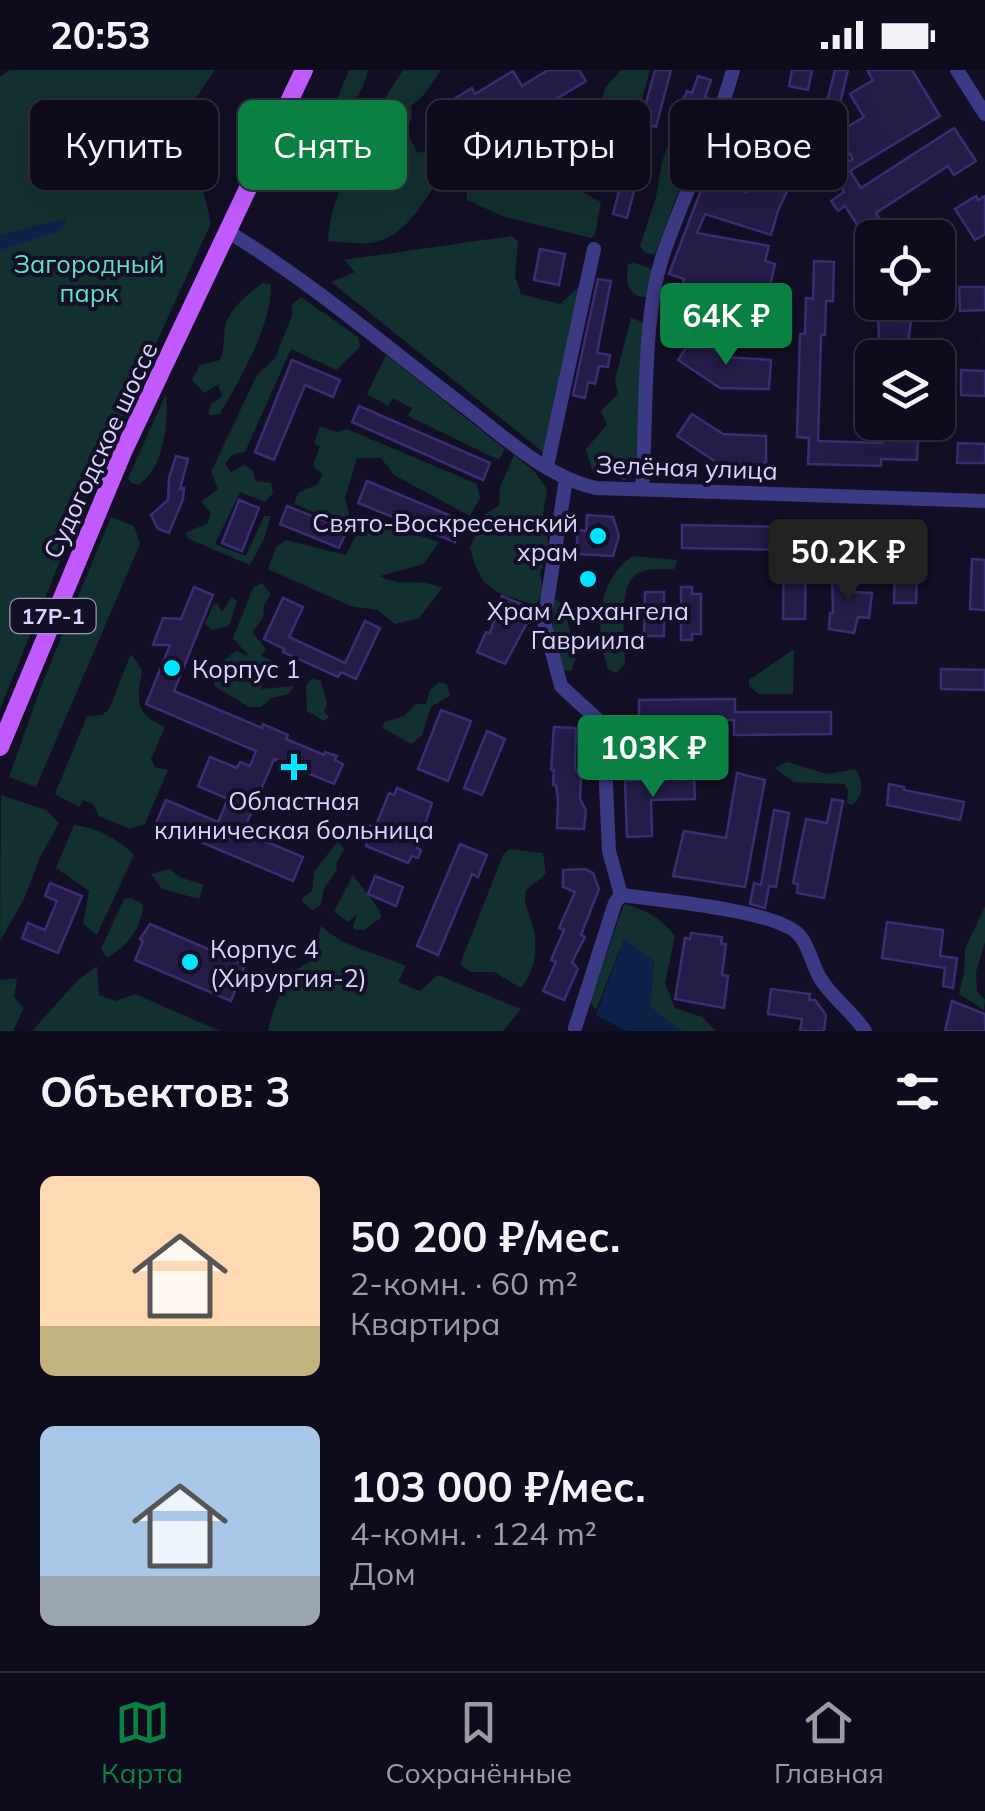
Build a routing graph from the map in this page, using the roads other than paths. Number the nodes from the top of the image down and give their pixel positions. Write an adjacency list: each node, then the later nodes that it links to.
1 (304, 70): 5 (main road, Судогодское шоссе / 17Р-1)
2 (733, 70): 9 (street)
3 (957, 70): 4 (street)
4 (985, 114)
5 (230, 233): 7 (street, Зелёная улица); 11 (main road, Судогодское шоссе / 17Р-1)
6 (594, 249): 7 (street)
7 (547, 466): 8 (street, Зелёная улица)
8 (566, 479): 9 (street, Зелёная улица); 12 (street)
9 (642, 488): 10 (street, Зелёная улица)
10 (985, 501)
11 (0, 747)
12 (621, 896): 13 (street); 14 (street)
13 (575, 1028)
14 (864, 1031)

